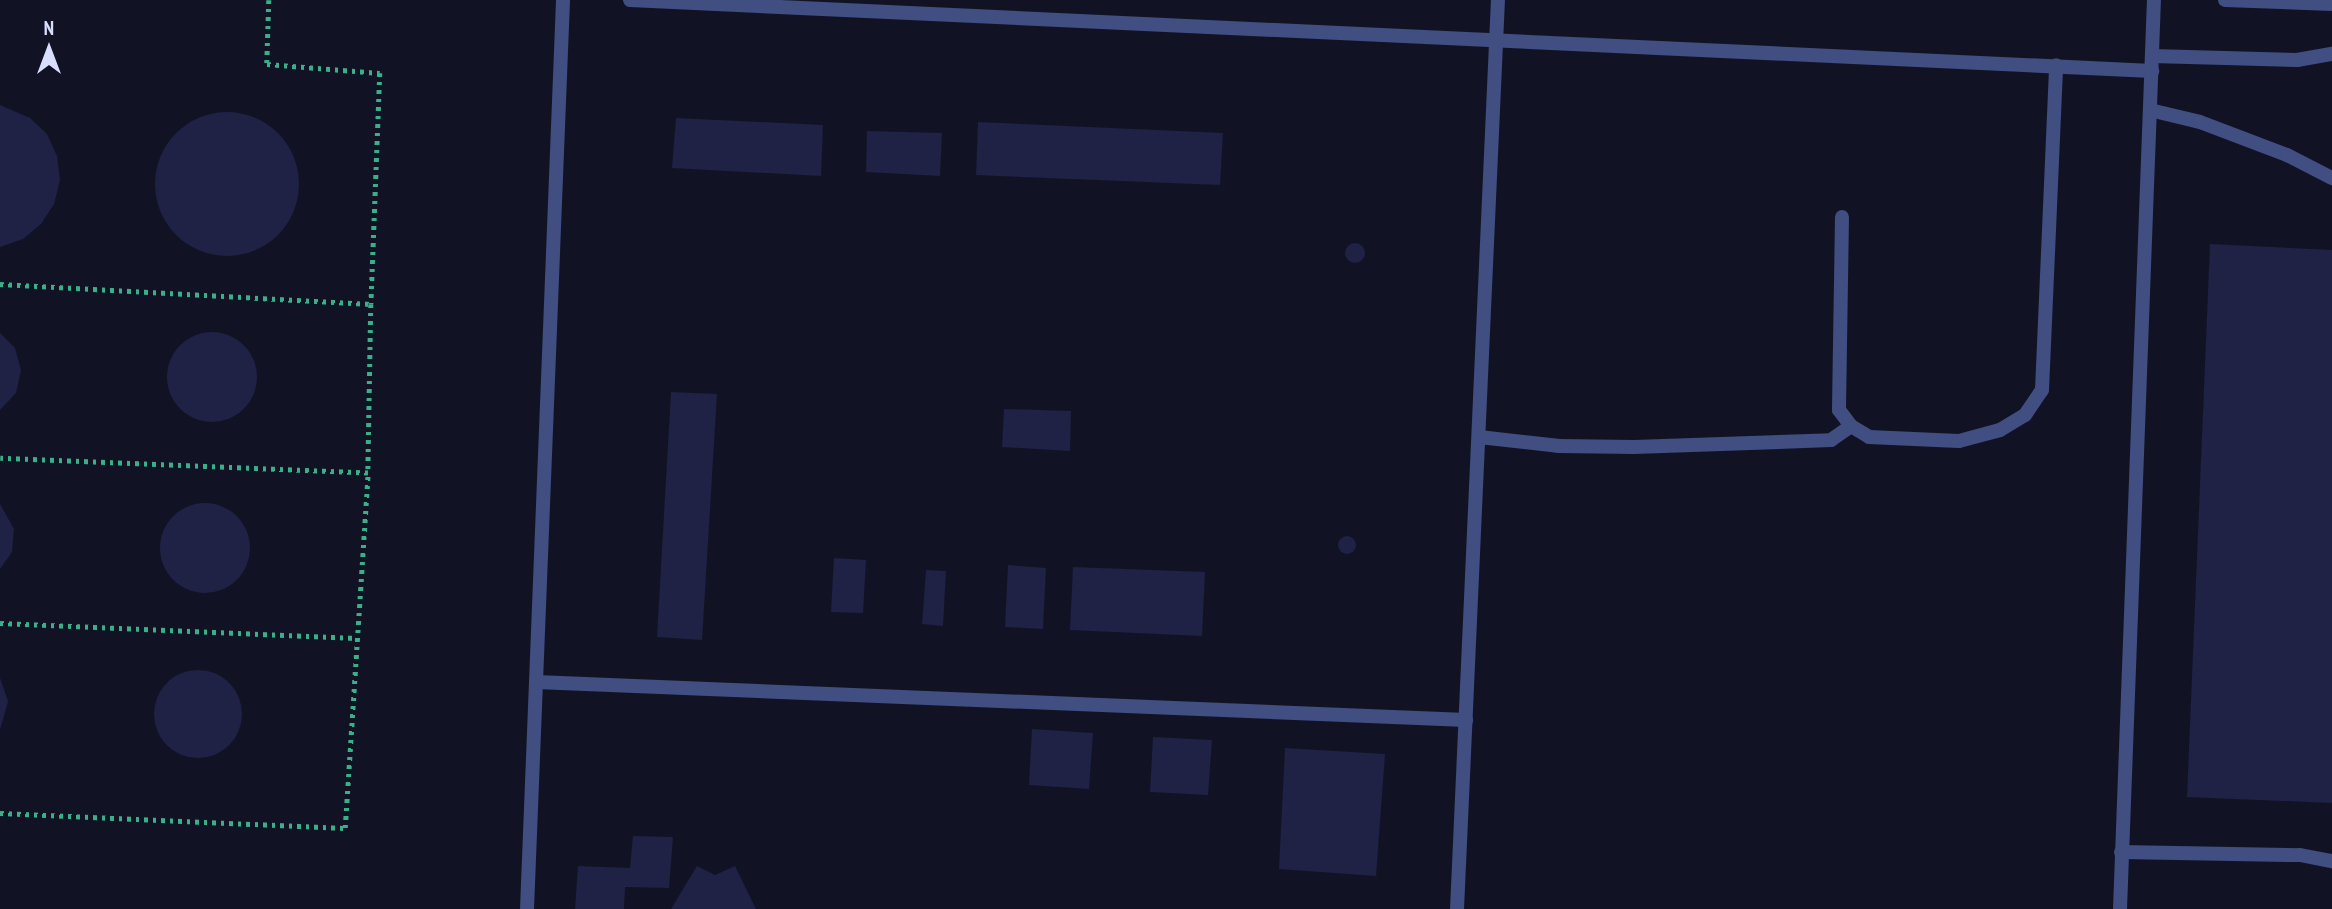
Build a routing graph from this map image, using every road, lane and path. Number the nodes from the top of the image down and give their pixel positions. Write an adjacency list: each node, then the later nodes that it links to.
1 (269, 0): 16 (path)
2 (563, 0): 23 (street)
3 (630, 0): 8 (street)
4 (1498, 0): 8 (street)
5 (2154, 0): 10 (street)
6 (2225, 0): 7 (street)
7 (2332, 4)
8 (1496, 39): 11 (street); 18 (street)
9 (2332, 54): 10 (street)
10 (2152, 63): 11 (street); 12 (street)
11 (2056, 65): 17 (street)
12 (2150, 110): 13 (street); 26 (street)
13 (2332, 178)
14 (1842, 217): 17 (street)
15 (0, 284): 16 (path)
16 (371, 304): 20 (path)
17 (1851, 426): 18 (street)
18 (1479, 437): 24 (street)
19 (0, 458): 20 (path)
20 (368, 473): 22 (path)
21 (0, 623): 22 (path)
22 (357, 638): 25 (path)
23 (536, 682): 24 (street); 28 (street)
24 (1466, 720): 29 (street)
25 (0, 813)
26 (2121, 852): 27 (street); 30 (street)
27 (2332, 862)
28 (527, 909)
29 (1457, 909)
30 (2120, 909)

